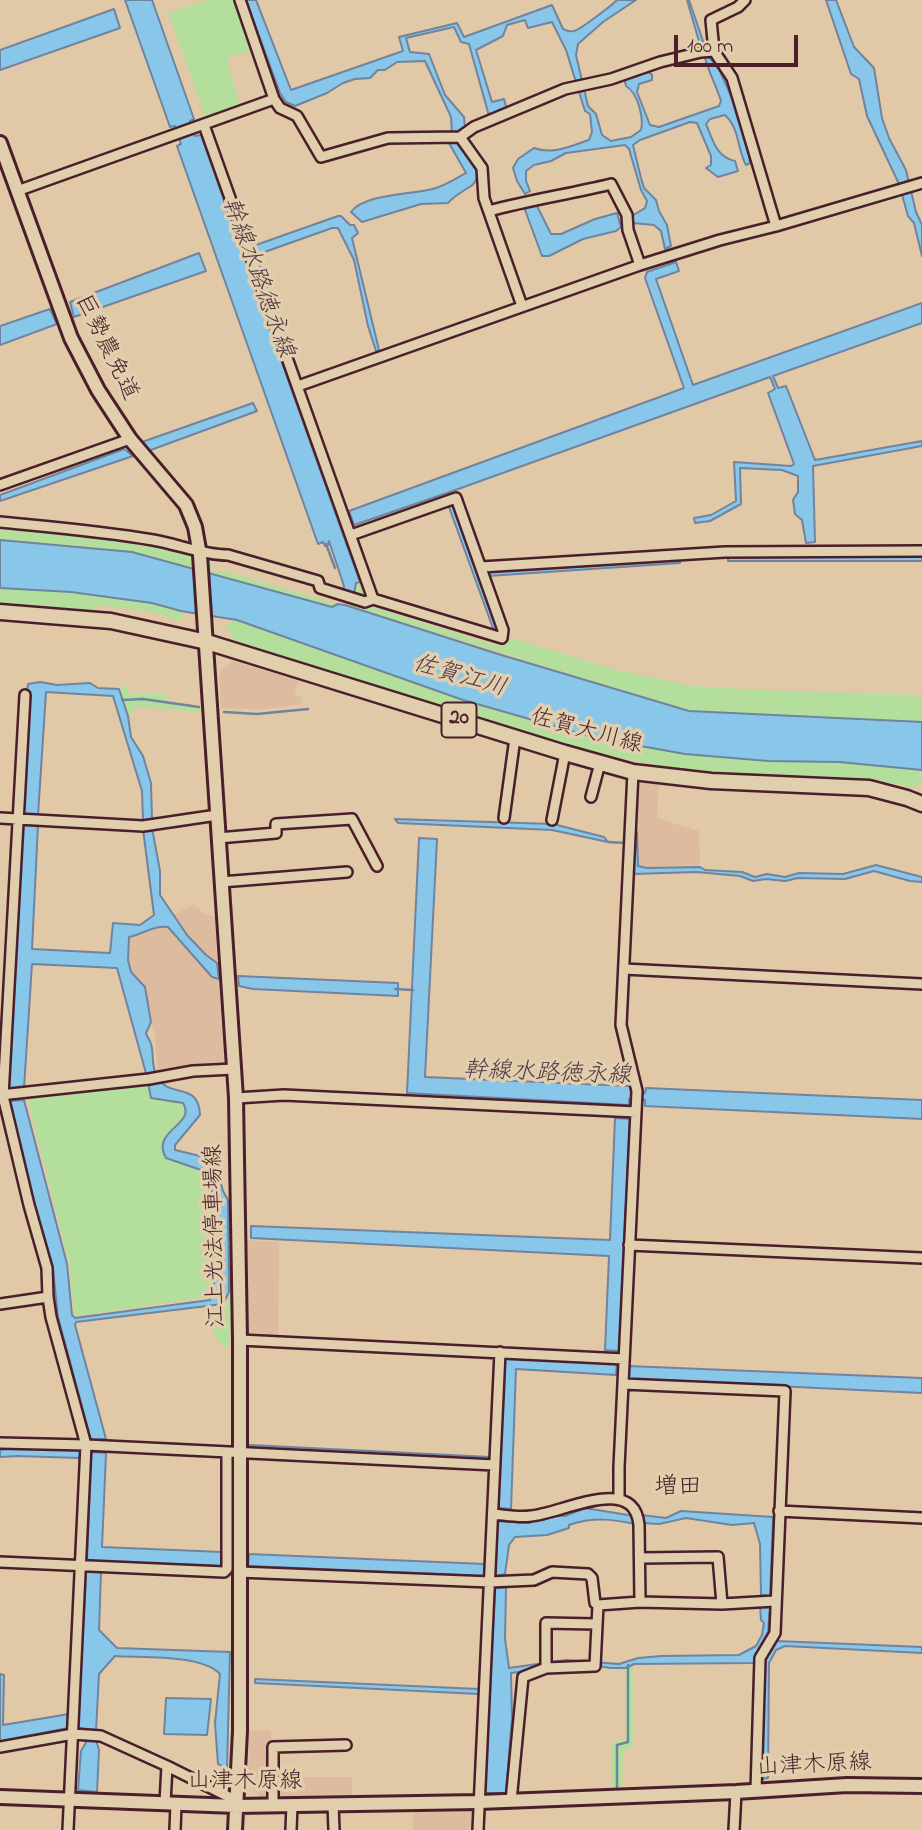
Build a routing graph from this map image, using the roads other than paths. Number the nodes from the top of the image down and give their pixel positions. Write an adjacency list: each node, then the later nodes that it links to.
1 (240, 0): 4 (street)
2 (745, 0): 3 (street)
3 (707, 51): 6 (street); 11 (street)
4 (274, 99): 5 (street); 6 (street)
5 (199, 126): 9 (street); 14 (street)
6 (460, 137): 10 (street)
7 (0, 143): 9 (street, 巨勢農免道)
8 (918, 184): 11 (street)
9 (17, 191): 15 (street, 巨勢農免道)
10 (489, 211): 12 (street); 13 (street)
11 (776, 226): 12 (street)
12 (640, 265): 13 (street)
13 (522, 306): 14 (street)
14 (298, 386): 18 (street)
15 (130, 439): 16 (street); 20 (street, 巨勢農免道)
16 (0, 485)
17 (0, 522): 20 (street)
18 (351, 535): 21 (street); 22 (street)
19 (922, 551): 21 (street)
20 (200, 552): 22 (street); 24 (street, 巨勢農免道)
21 (481, 566): 22 (street)
22 (373, 599)
23 (0, 611): 25 (main road, 佐賀大川線 / 20)
24 (204, 626): 25 (street, 江上光法停車場線)
25 (207, 642): 27 (main road, 佐賀大川線 / 20); 33 (street, 江上光法停車場線)
26 (25, 695): 36 (street)
27 (515, 738): 28 (main road, 佐賀大川線 / 20); 35 (street)
28 (565, 753): 29 (main road, 佐賀大川線 / 20); 37 (street)
29 (600, 763): 30 (main road, 佐賀大川線 / 20); 31 (street)
30 (633, 772): 32 (main road, 佐賀大川線 / 20); 42 (street)
31 (591, 797)
32 (922, 804)
33 (217, 815): 36 (street); 38 (street, 江上光法停車場線)
34 (0, 818): 36 (street)
35 (504, 818)
36 (26, 819): 45 (street)
37 (552, 820)
38 (218, 838): 39 (street); 41 (street, 江上光法停車場線)
39 (377, 866)
40 (347, 872): 41 (street)
41 (221, 881): 44 (street, 江上光法停車場線)
42 (624, 970): 43 (street); 47 (street)
43 (922, 984)
44 (234, 1069): 45 (street); 46 (street, 江上光法停車場線)
45 (1, 1095): 50 (street)
46 (236, 1098): 47 (street); 52 (street, 江上光法停車場線)
47 (636, 1107): 48 (street)
48 (629, 1245): 49 (street); 54 (street)
49 (922, 1258)
50 (48, 1297): 51 (street); 57 (street)
51 (0, 1304)
52 (240, 1340): 53 (street); 58 (street, 江上光法停車場線)
53 (500, 1352): 54 (street); 59 (street)
54 (624, 1359): 55 (street)
55 (623, 1384): 60 (street); 61 (street)
56 (0, 1444): 57 (street)
57 (94, 1446): 58 (street); 66 (street)
58 (233, 1453): 59 (street); 66 (street); 67 (street, 江上光法停車場線)
59 (495, 1465): 62 (street)
60 (620, 1499): 62 (street); 64 (street)
61 (779, 1511): 63 (street); 69 (street)
62 (501, 1514): 68 (street)
63 (922, 1518)
64 (640, 1558): 70 (street); 71 (street)
65 (0, 1562): 66 (street)
66 (89, 1566): 75 (street)
67 (239, 1572): 68 (street); 90 (street, 江上光法停車場線)
68 (490, 1583): 72 (street); 85 (street)
69 (775, 1601): 71 (street); 80 (street)
70 (640, 1602): 71 (street); 72 (street)
71 (722, 1604)
72 (598, 1605): 73 (street)
73 (596, 1623): 74 (street); 74 (street)
74 (546, 1664): 84 (street)
75 (74, 1726): 77 (street); 78 (street); 83 (street)
76 (346, 1745): 88 (street)
77 (0, 1747)
78 (167, 1766): 86 (street); 90 (street)
79 (922, 1786): 80 (street, 山津木原線)
80 (756, 1791): 81 (street, 山津木原線)
81 (736, 1792): 84 (street, 山津木原線); 97 (street)
82 (0, 1797): 83 (street, 山津木原線)
83 (72, 1799): 86 (street, 山津木原線); 91 (street)
84 (511, 1801): 85 (street, 山津木原線)
85 (489, 1802): 87 (street, 山津木原線); 96 (street)
86 (170, 1803): 90 (street, 山津木原線); 92 (street)
87 (333, 1804): 89 (street, 山津木原線); 95 (street)
88 (273, 1805): 89 (street, 山津木原線); 90 (street, 山津木原線)
89 (292, 1805): 94 (street)
90 (236, 1806): 93 (street, 江上光法停車場線)
91 (68, 1830)
92 (175, 1830)
93 (235, 1830)
94 (291, 1830)
95 (334, 1830)
96 (478, 1830)
97 (734, 1830)

